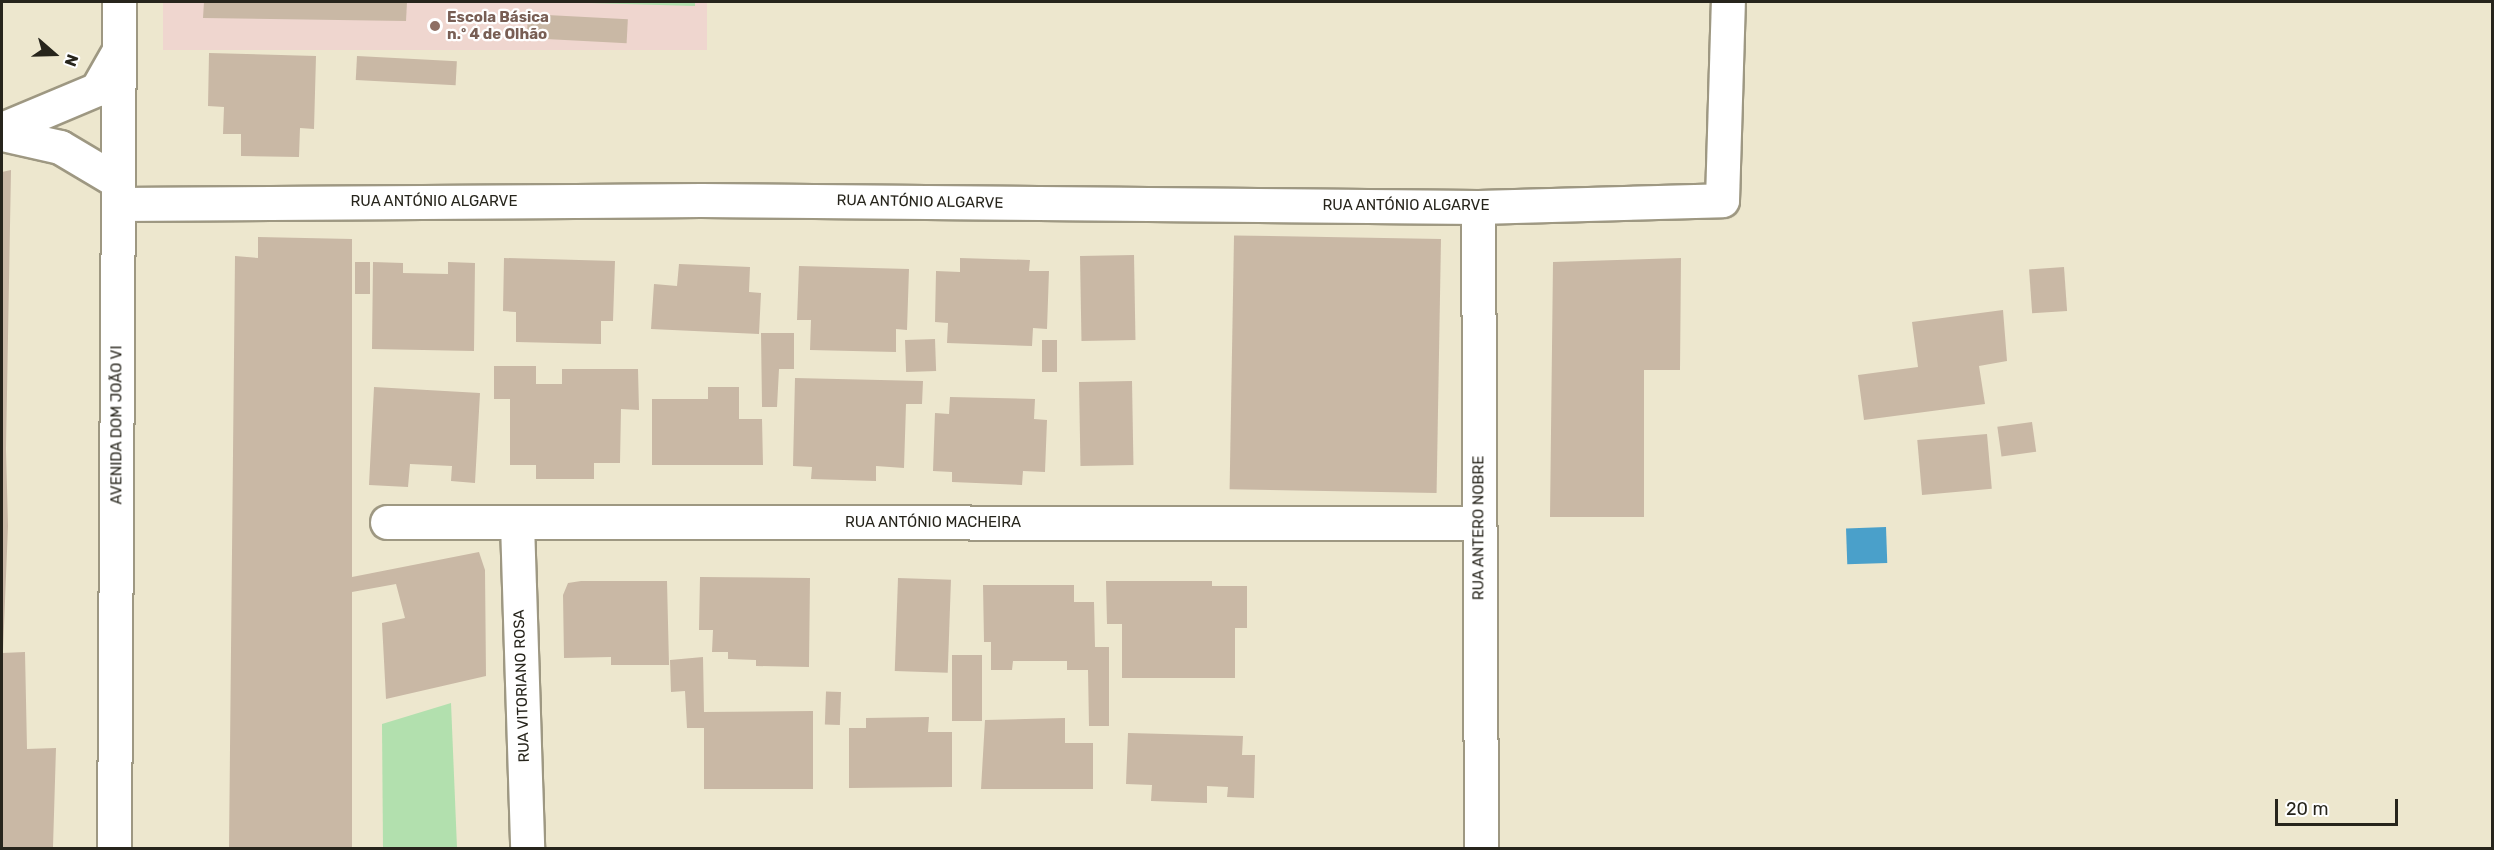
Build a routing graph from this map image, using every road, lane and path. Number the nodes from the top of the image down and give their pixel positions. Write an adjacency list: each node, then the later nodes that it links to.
1 (119, 2): 3 (street, AVENIDA DOM JOÃO VI)
2 (1728, 2): 7 (street, RUA ANTÓNIO ALGARVE)
3 (118, 52): 4 (street); 6 (street, AVENIDA DOM JOÃO VI)
4 (2, 129)
5 (2, 135): 6 (street)
6 (118, 192): 7 (street, RUA ANTÓNIO ALGARVE); 11 (street, AVENIDA DOM JOÃO VI)
7 (1478, 207): 10 (street, RUA ANTERO NOBRE)
8 (387, 522): 9 (street, RUA ANTÓNIO MACHEIRA)
9 (517, 523): 10 (street, RUA ANTÓNIO MACHEIRA); 12 (street, RUA VITORIANO ROSA)
10 (1479, 523): 13 (street, RUA ANTERO NOBRE)
11 (114, 849)
12 (527, 849)
13 (1481, 849)

